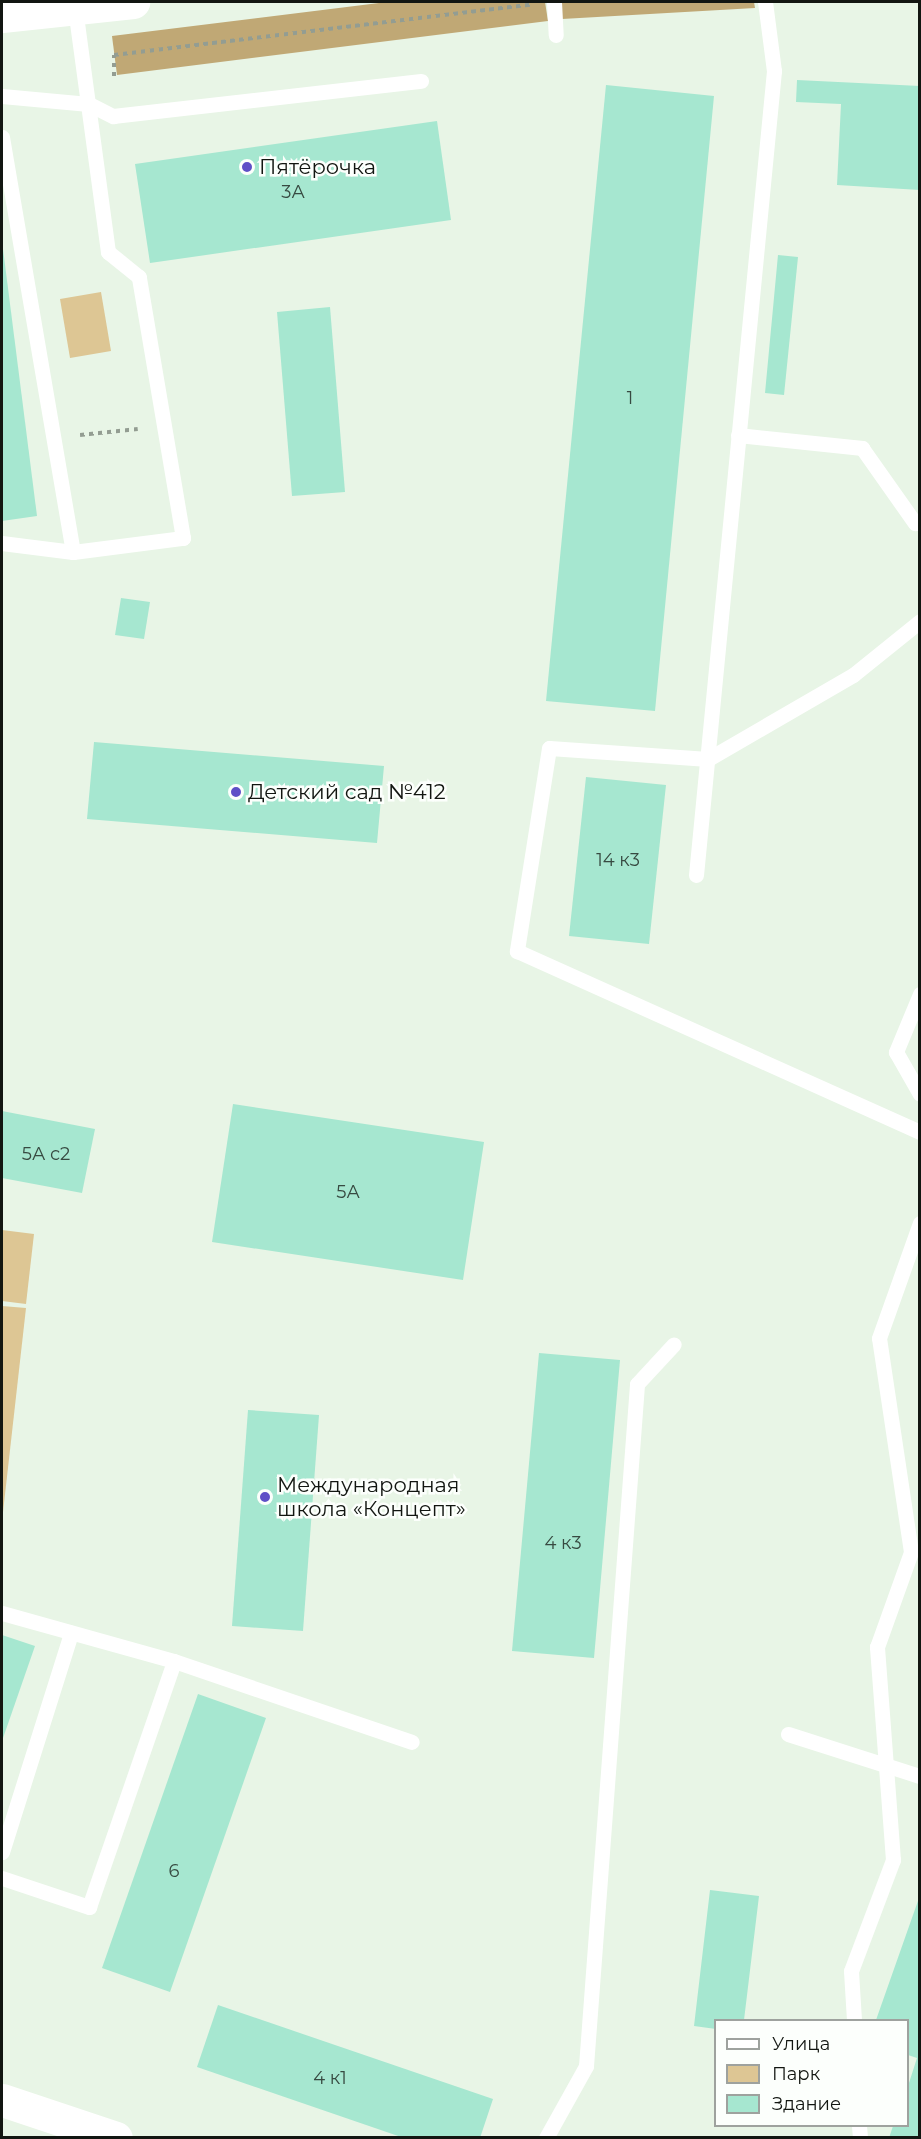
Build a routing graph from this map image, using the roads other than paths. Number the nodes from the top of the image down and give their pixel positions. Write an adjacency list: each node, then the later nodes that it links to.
1 (118, 2): 4 (street)
2 (554, 2): 6 (lane)
3 (765, 2): 11 (lane)
4 (75, 8): 5 (street); 9 (lane)
5 (2, 16)
6 (556, 35)
7 (422, 81): 9 (lane)
8 (2, 96): 9 (lane)
9 (89, 104): 14 (lane)
10 (2, 137): 14 (lane)
11 (738, 435): 12 (lane); 16 (lane)
12 (920, 523)
13 (2, 543): 14 (lane)
14 (73, 552)
15 (920, 621): 16 (lane)
16 (708, 759): 17 (lane); 20 (lane)
17 (696, 875)
18 (920, 994): 19 (lane)
19 (920, 1094)
20 (920, 1132)
21 (920, 1222): 28 (lane)
22 (674, 1344): 35 (lane)
23 (2, 1613): 24 (lane)
24 (71, 1633): 25 (lane); 30 (lane)
25 (174, 1661): 27 (lane); 31 (lane)
26 (788, 1734): 28 (lane)
27 (412, 1742)
28 (888, 1764): 29 (lane); 32 (lane)
29 (920, 1776)
30 (2, 1852)
31 (2, 1878)
32 (854, 2019)
33 (2, 2100): 34 (street)
34 (116, 2138)
35 (546, 2138)

